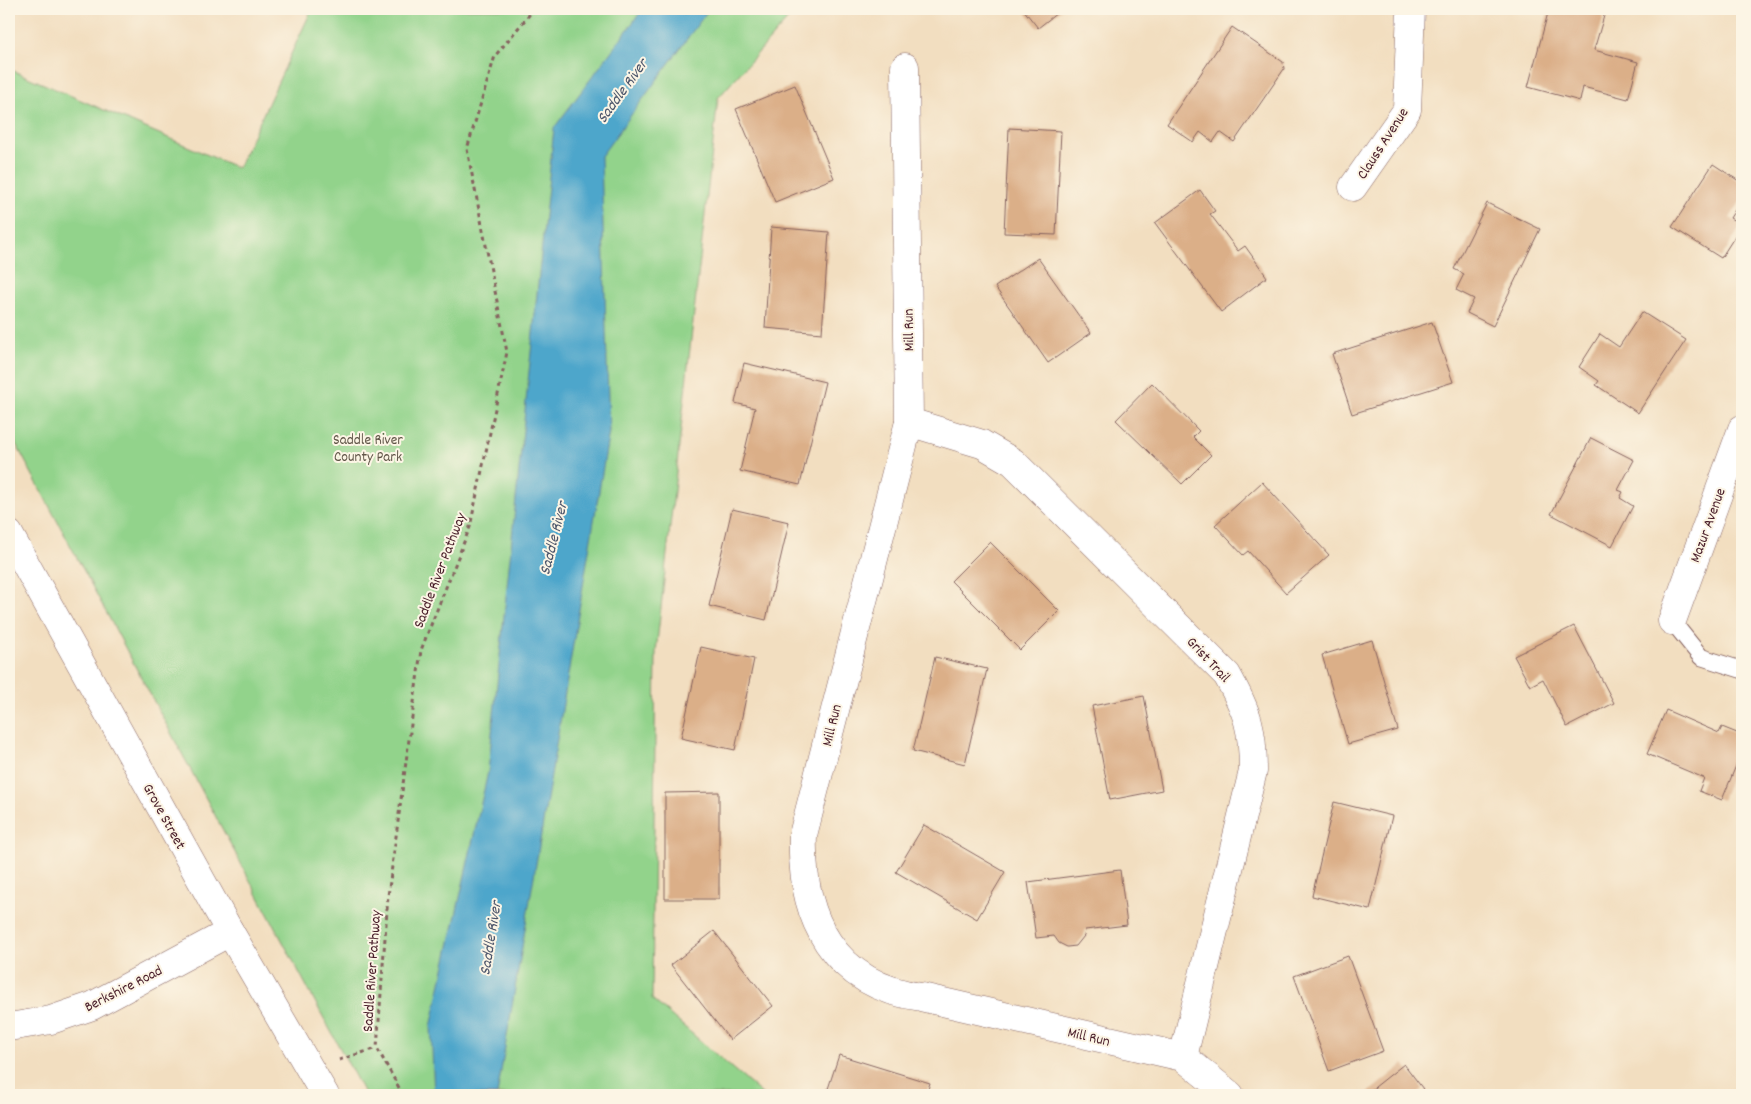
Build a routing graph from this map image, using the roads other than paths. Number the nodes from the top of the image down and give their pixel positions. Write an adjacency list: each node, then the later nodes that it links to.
1 (1411, 9): 3 (street, Clauss Avenue)
2 (905, 67): 4 (street, Mill Run)
3 (1353, 187)
4 (909, 422): 11 (street, Grist Trail); 11 (street, Mill Run)
5 (1742, 428): 7 (street, Mazur Avenue)
6 (9, 534): 9 (street, Grove Street)
7 (1672, 621): 8 (lane)
8 (1742, 670)
9 (230, 932): 10 (street, Berkshire Road); 12 (street, Grove Street)
10 (9, 1027)
11 (1183, 1057): 13 (street, Mill Run)
12 (325, 1095)
13 (1230, 1095)

